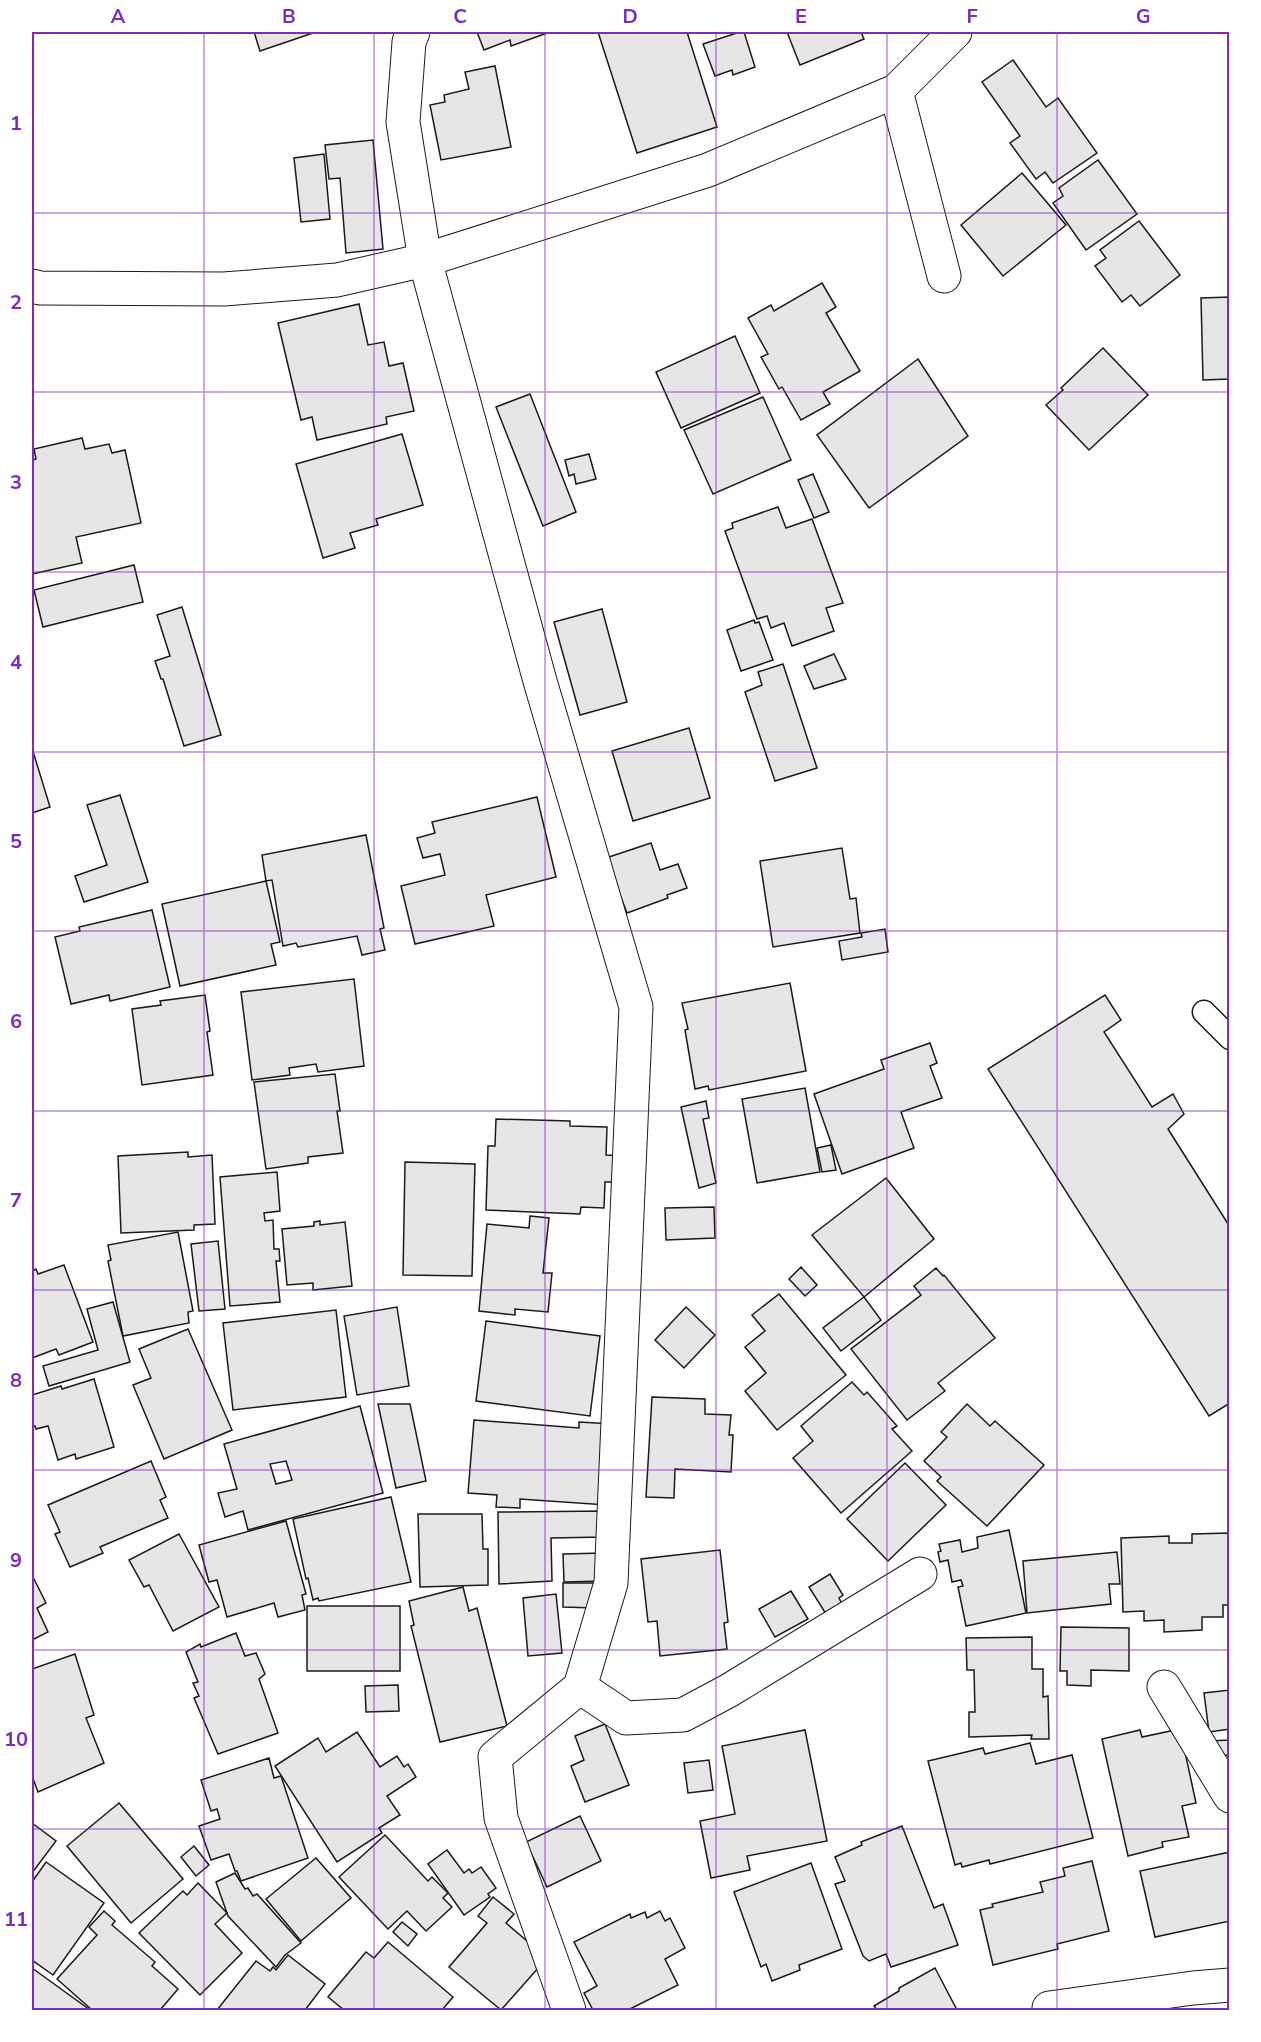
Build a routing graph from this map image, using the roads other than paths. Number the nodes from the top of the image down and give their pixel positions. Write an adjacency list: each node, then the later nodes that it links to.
1 (413, 32): 4 (street)
2 (955, 32): 3 (street)
3 (896, 91): 4 (street); 5 (street)
4 (425, 260): 6 (street); 10 (street)
5 (944, 276)
6 (32, 286)
7 (1204, 1012): 8 (lane)
8 (1230, 1038)
9 (920, 1574): 10 (street)
10 (580, 1687): 15 (street)
11 (1164, 1687): 12 (street)
12 (1230, 1796)
13 (1230, 1984): 14 (street)
14 (1049, 2008)
15 (569, 2010)

